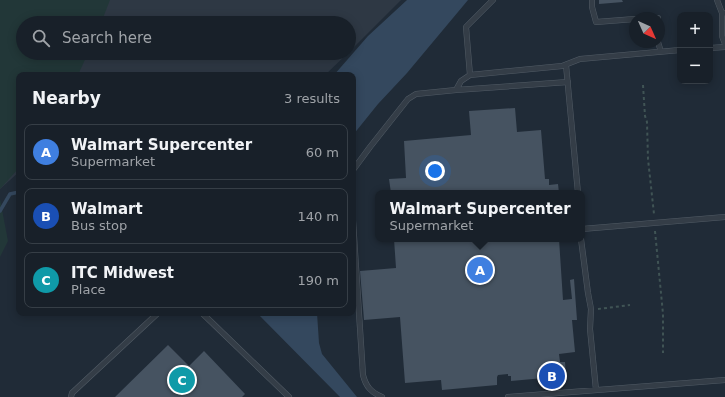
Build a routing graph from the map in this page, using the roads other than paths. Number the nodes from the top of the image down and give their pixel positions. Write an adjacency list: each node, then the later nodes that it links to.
1 (492, 0): 13 (lane)
2 (592, 0): 5 (lane)
3 (717, 0): 4 (lane)
4 (724, 13): 6 (lane)
5 (629, 19)
6 (725, 44)
7 (725, 47): 9 (lane)
8 (660, 48): 11 (lane)
9 (713, 48)
10 (677, 50): 11 (lane)
11 (661, 52): 12 (lane)
12 (566, 65): 13 (lane); 14 (lane)
13 (470, 75): 15 (lane)
14 (568, 82): 15 (lane); 17 (lane)
15 (456, 90): 16 (lane)
16 (356, 166)
17 (578, 190)
18 (725, 217): 19 (lane)
19 (585, 228)
20 (582, 242): 25 (lane)
21 (356, 266): 28 (lane)
22 (155, 316): 26 (lane)
23 (205, 316): 27 (lane)
24 (725, 380): 25 (lane)
25 (596, 390): 29 (lane)
26 (71, 397)
27 (289, 397)
28 (382, 397)
29 (508, 397)

